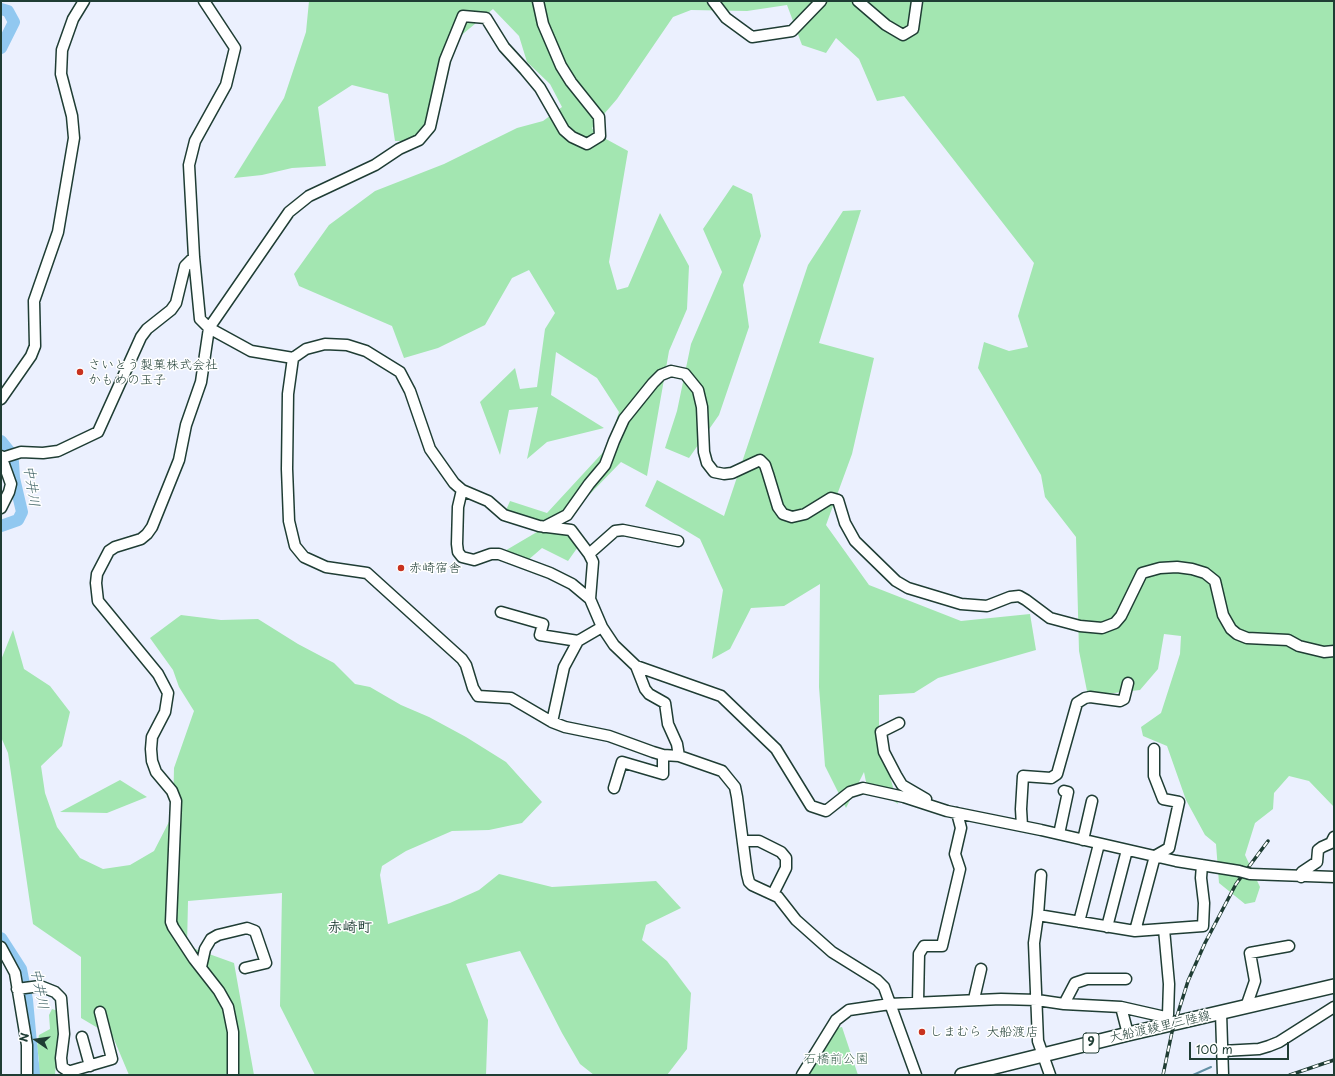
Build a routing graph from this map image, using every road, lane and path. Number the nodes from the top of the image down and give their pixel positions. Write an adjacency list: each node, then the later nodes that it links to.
1 (84, 1): 11 (street)
2 (204, 1): 8 (street)
3 (538, 1): 9 (street)
4 (713, 1): 5 (street)
5 (821, 1)
6 (858, 1): 7 (street)
7 (917, 1)
8 (194, 257): 9 (street); 12 (street)
9 (209, 328): 10 (street); 54 (street)
10 (293, 358): 13 (street); 25 (street)
11 (1, 399)
12 (6, 456): 14 (street)
13 (462, 490): 15 (street); 18 (street)
14 (1, 508)
15 (544, 527): 17 (street); 22 (street)
16 (678, 541): 17 (street)
17 (589, 554): 18 (street)
18 (590, 599): 20 (street)
19 (501, 612): 21 (street)
20 (602, 627): 21 (street); 23 (street)
21 (578, 641): 25 (street)
22 (1334, 651)
23 (636, 666): 29 (street); 33 (street)
24 (1128, 683): 34 (street)
25 (552, 722): 28 (street)
26 (899, 723): 33 (street)
27 (1154, 749): 41 (street)
28 (663, 755): 29 (street); 30 (street)
29 (679, 756): 38 (street)
30 (614, 788)
31 (1064, 791): 35 (street)
32 (1092, 801): 37 (street)
33 (952, 812): 34 (street); 62 (street)
34 (1022, 826): 35 (street)
35 (1059, 834): 37 (street)
36 (1334, 837): 44 (street)
37 (1083, 840): 39 (street)
38 (743, 841): 46 (street); 46 (street)
39 (1099, 844): 40 (street); 48 (street)
40 (1127, 850): 41 (street); 49 (street)
41 (1155, 856): 42 (street); 51 (street)
42 (1202, 865): 44 (street, bridge); 50 (street)
43 (1041, 875): 47 (street)
44 (1300, 877): 45 (street)
45 (1334, 877)
46 (773, 894): 63 (street)
47 (1038, 915): 48 (street); 61 (street)
48 (1079, 922): 49 (street)
49 (1107, 927): 51 (street)
50 (1164, 929): 51 (street); 65 (street)
51 (1135, 931)
52 (1289, 946): 66 (street)
53 (1, 947): 59 (street)
54 (201, 968): 55 (street); 76 (street)
55 (245, 968)
56 (982, 969): 60 (street)
57 (1126, 979): 64 (street)
58 (1334, 986): 66 (main road, 大船渡綾里三陸線 / 9)
59 (22, 988): 74 (street); 75 (street)
60 (974, 999): 61 (street); 62 (street)
61 (1037, 1000): 64 (street); 73 (street)
62 (918, 1002): 63 (street)
63 (890, 1004): 77 (street); 78 (street)
64 (1064, 1004): 65 (street)
65 (1121, 1007): 70 (street)
66 (1246, 1007): 69 (main road, 大船渡綾里三陸線 / 9)
67 (1334, 1007): 72 (street)
68 (100, 1012): 74 (street)
69 (1221, 1013): 70 (main road, 大船渡綾里三陸線 / 9); 72 (street)
70 (1128, 1034): 73 (main road, 大船渡綾里三陸線 / 9)
71 (82, 1037): 74 (street)
72 (1222, 1051): 81 (street)
73 (1043, 1055): 79 (main road, 大船渡綾里三陸線 / 9); 80 (street)
74 (90, 1066)
75 (27, 1075)
76 (233, 1075)
77 (802, 1075)
78 (916, 1075)
79 (962, 1075)
80 (1050, 1075)
81 (1223, 1075)

